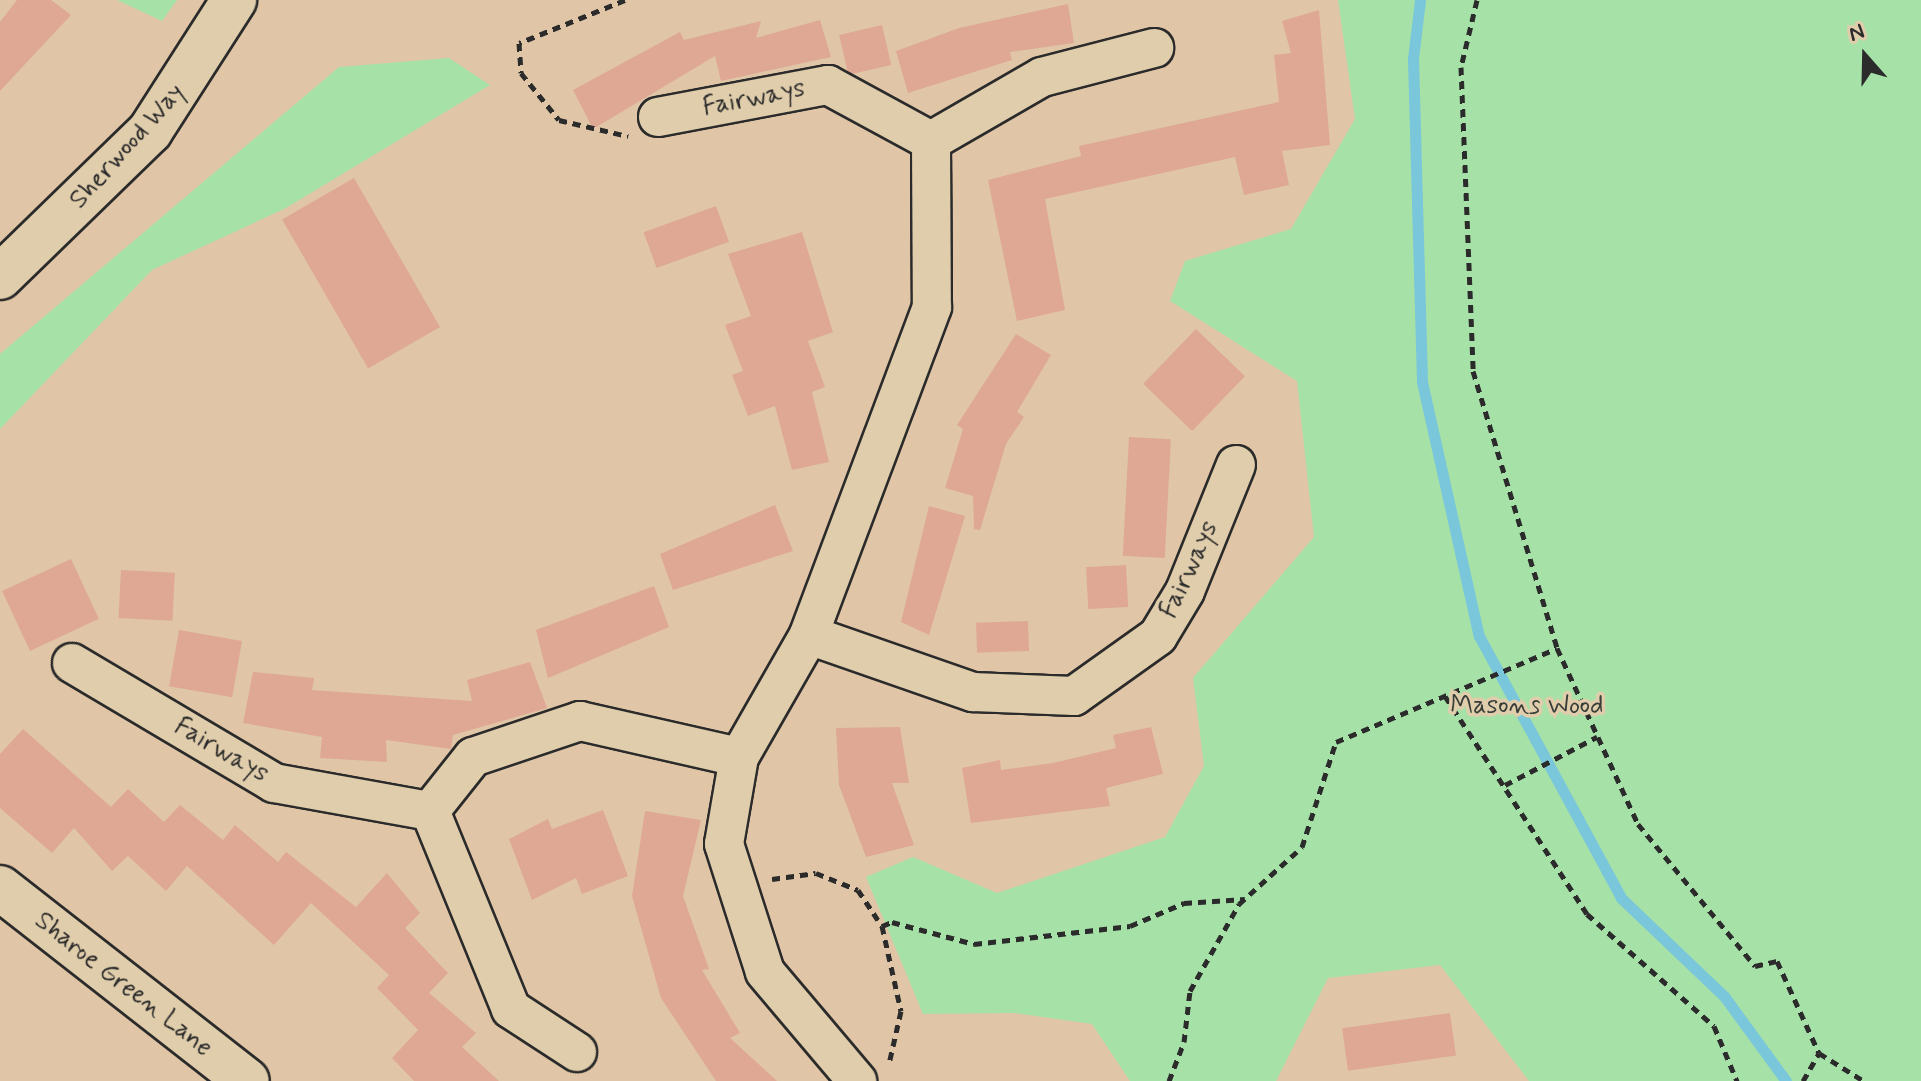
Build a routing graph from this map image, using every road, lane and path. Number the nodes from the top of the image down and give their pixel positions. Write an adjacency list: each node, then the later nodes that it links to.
1 (234, 0): 7 (street, Sherwood Way)
2 (625, 0): 5 (path)
3 (1477, 0): 10 (path)
4 (1154, 48): 6 (street)
5 (646, 127): 6 (street, Fairways)
6 (931, 141): 9 (street)
7 (0, 277)
8 (1236, 465): 9 (street, Fairways)
9 (809, 635): 14 (street)
10 (1557, 648): 12 (path); 13 (path)
11 (72, 663): 16 (street, Fairways)
12 (1445, 696): 15 (path); 19 (path)
13 (1597, 737): 15 (path); 22 (path)
14 (739, 757): 16 (street); 17 (street)
15 (1505, 785): 26 (path)
16 (430, 811): 21 (street)
17 (740, 884): 20 (path); 23 (street)
18 (0, 888): 24 (street, Sharoe Green Lane)
19 (1245, 899): 20 (path); 25 (path)
20 (882, 926): 23 (path)
21 (577, 1052)
22 (1819, 1053): 27 (path); 28 (path)
23 (872, 1075)
24 (247, 1081)
25 (1169, 1081)
26 (1737, 1081)
27 (1804, 1081)
28 (1864, 1081)

